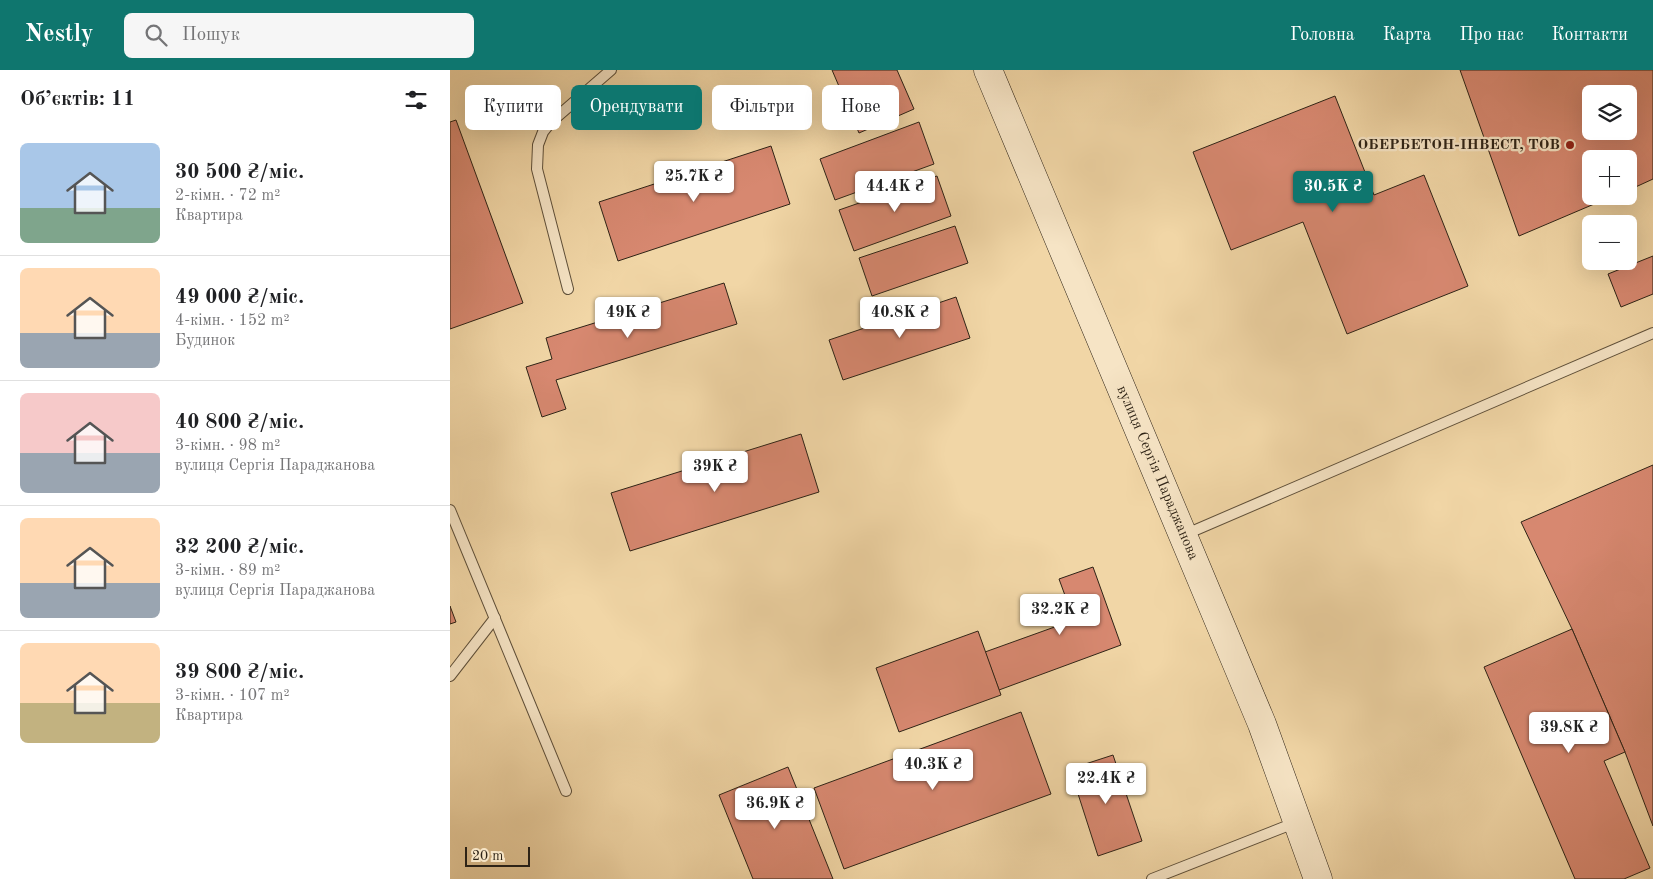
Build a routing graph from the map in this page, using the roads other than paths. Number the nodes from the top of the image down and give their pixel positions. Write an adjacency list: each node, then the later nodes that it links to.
1 (611, 70): 3 (lane)
2 (988, 70): 6 (main road, вулиця Сергія Параджанова)
3 (568, 289)
4 (1653, 333): 6 (lane)
5 (450, 510): 7 (lane)
6 (1183, 536): 10 (main road, вулиця Сергія Параджанова)
7 (495, 618): 8 (lane); 9 (lane)
8 (450, 676)
9 (566, 791)
10 (1298, 822): 11 (lane); 12 (main road, вулиця Сергія Параджанова)
11 (1152, 879)
12 (1318, 879)

